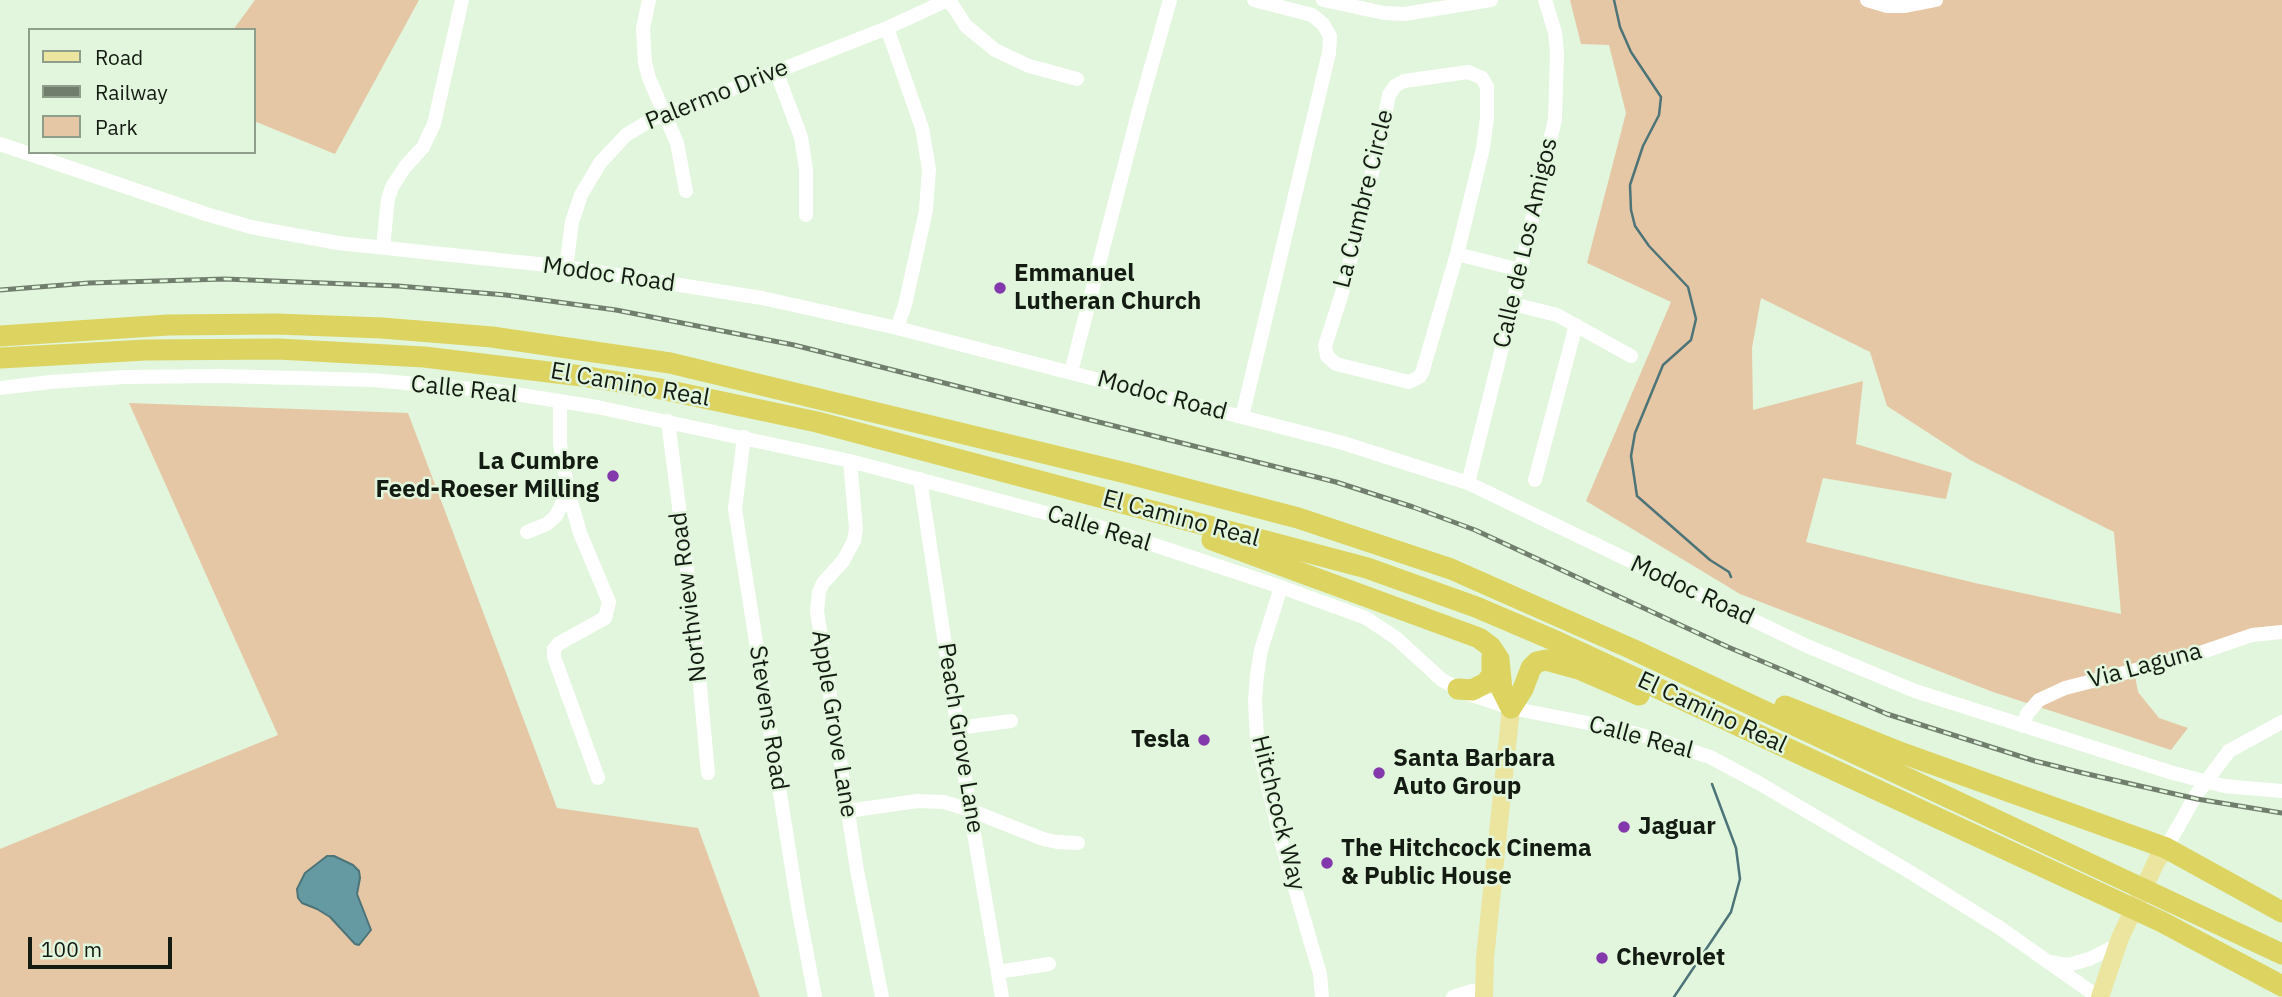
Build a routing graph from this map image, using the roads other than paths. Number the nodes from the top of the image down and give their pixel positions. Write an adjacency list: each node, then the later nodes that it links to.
1 (462, 0): 20 (street)
2 (649, 0): 14 (street)
3 (948, 0): 11 (street, Palermo Drive); 13 (street)
4 (1170, 0): 30 (street)
5 (1254, 0): 33 (street)
6 (1323, 0): 7 (street)
7 (1491, 0)
8 (1545, 0): 23 (street, Calle de Los Amigos)
9 (1867, 0): 10 (street)
10 (1936, 0)
11 (887, 28): 12 (street, Palermo Drive); 26 (street)
12 (776, 71): 14 (street, Palermo Drive); 19 (street)
13 (1077, 79)
14 (666, 115): 18 (street); 22 (street, Palermo Drive)
15 (0, 144): 16 (street, Modoc Road)
16 (28, 154)
17 (29, 154): 20 (street, Modoc Road)
18 (686, 191)
19 (806, 215)
20 (383, 247): 22 (street, Modoc Road)
21 (1457, 254): 21 (street, La Cumbre Circle); 23 (street)
22 (566, 267): 26 (street, Modoc Road)
23 (1520, 270): 24 (street, Calle de Los Amigos)
24 (1513, 304): 25 (street); 39 (street, Calle de Los Amigos)
25 (1576, 325): 28 (street); 38 (street)
26 (897, 328): 30 (street, Modoc Road)
27 (0, 336): 47 (highway, El Camino Real)
28 (1631, 356)
29 (3, 358): 41 (highway, El Camino Real)
30 (1071, 372): 33 (street, Modoc Road)
31 (0, 388): 32 (street, Calle Real)
32 (560, 402): 34 (street, Calle Real); 40 (street)
33 (1242, 416): 39 (street, Modoc Road)
34 (668, 421): 35 (street, Calle Real); 54 (street, Northview Road)
35 (744, 437): 36 (street, Calle Real); 69 (street, Stevens Road)
36 (850, 461): 37 (street, Calle Real); 58 (street, Apple Grove Lane)
37 (920, 479): 43 (street, Calle Real); 52 (street, Peach Grove Lane)
38 (1535, 480)
39 (1468, 483): 51 (street, Modoc Road)
40 (568, 491): 42 (street); 55 (street)
41 (1161, 514): 45 (highway); 53 (highway, El Camino Real)
42 (527, 532)
43 (1281, 587): 46 (street, Calle Real); 72 (street, Hitchcock Way)
44 (2282, 632): 51 (street, Via Laguna)
45 (1491, 647): 46 (highway); 48 (highway)
46 (1458, 690): 48 (street, Calle Real)
47 (1725, 692): 60 (highway); 63 (highway, El Camino Real)
48 (1511, 708): 53 (highway); 64 (street, Calle Real); 68 (main road)
49 (1011, 721): 52 (street)
50 (2282, 722): 60 (street)
51 (2023, 726): 56 (street, Modoc Road)
52 (958, 728): 57 (street, Peach Grove Lane)
53 (1770, 740): 67 (highway, El Camino Real)
54 (708, 773)
55 (598, 778)
56 (2282, 791)
57 (970, 810): 58 (street); 59 (street); 66 (street, Peach Grove Lane)
58 (848, 811): 70 (street, Apple Grove Lane)
59 (1078, 843)
60 (2166, 846): 61 (highway); 62 (main road)
61 (2282, 912)
62 (2118, 945): 64 (street); 74 (main road)
63 (2282, 954)
64 (2048, 962): 74 (street, Calle Real)
65 (1049, 964): 66 (street)
66 (998, 972): 71 (street, Peach Grove Lane)
67 (2282, 986)
68 (1484, 996): 73 (street)
69 (815, 997)
70 (882, 997)
71 (1002, 997)
72 (1322, 997)
73 (1453, 997)
74 (2099, 997)

